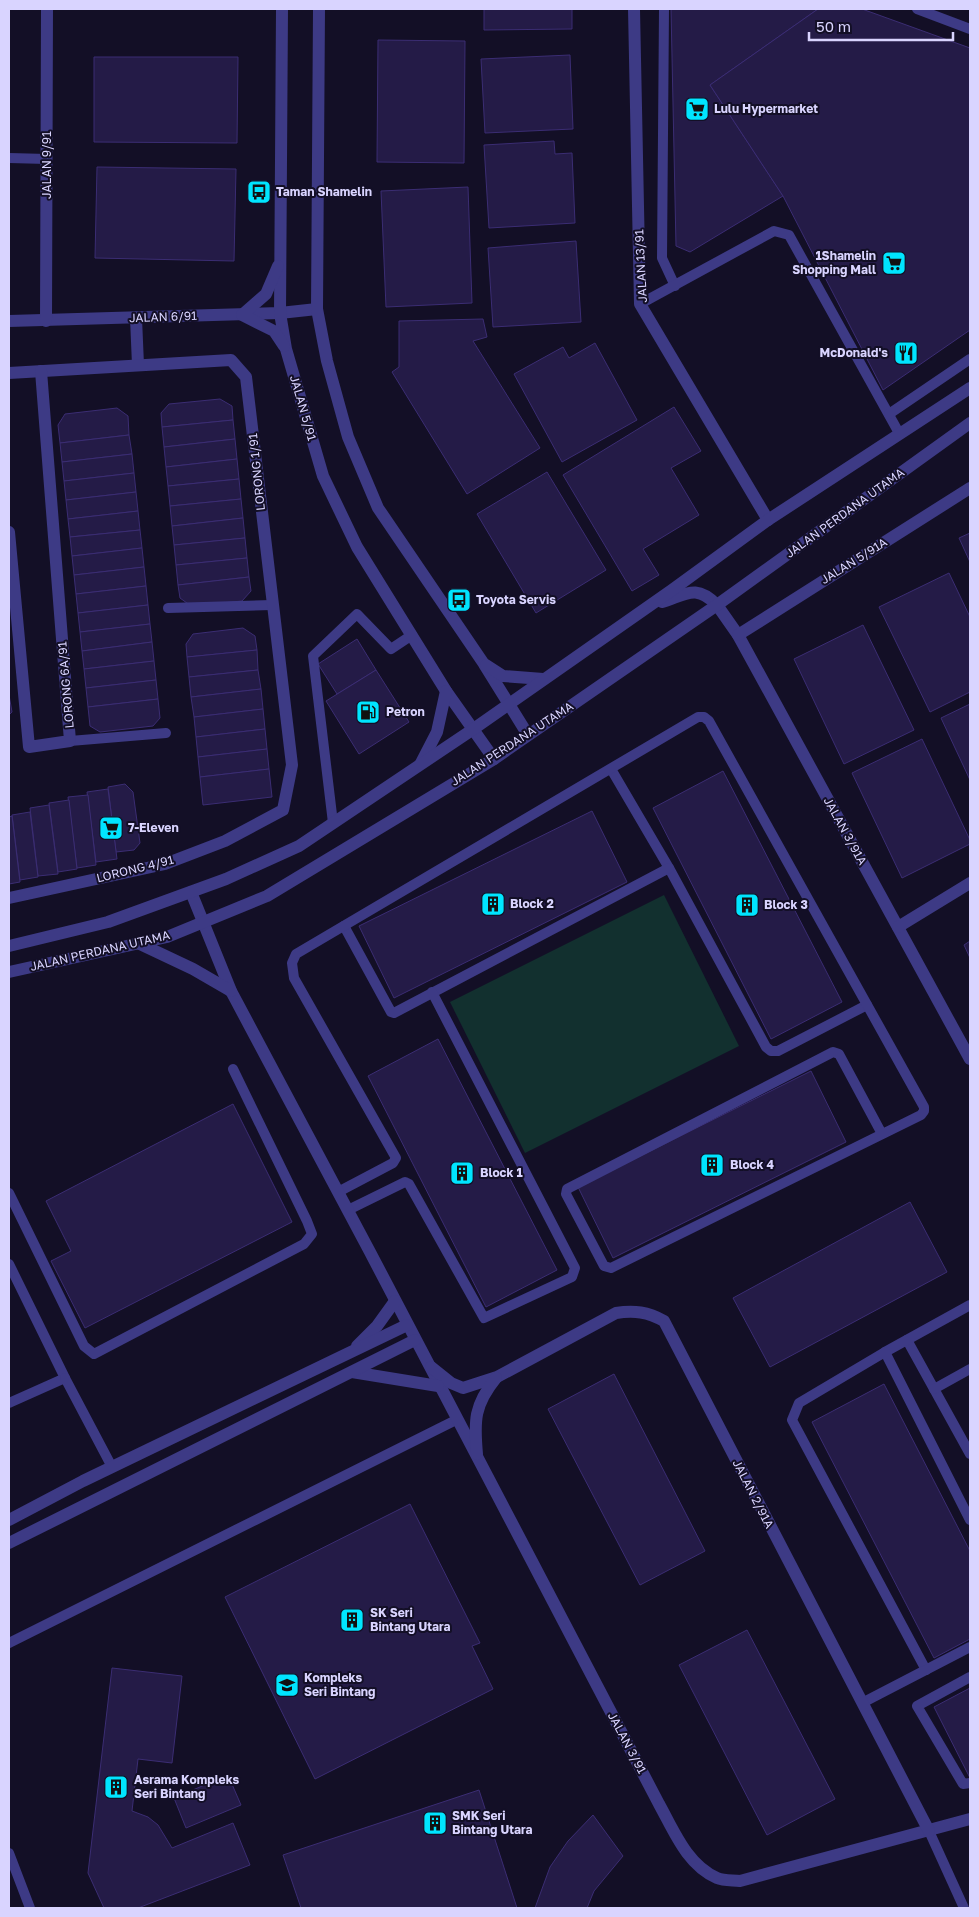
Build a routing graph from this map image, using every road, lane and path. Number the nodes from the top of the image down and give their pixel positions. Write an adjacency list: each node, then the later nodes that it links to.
1 (47, 9): 9 (street, JALAN 9/91)
2 (282, 9): 10 (street, JALAN 5/91)
3 (319, 9): 13 (street)
4 (634, 9): 12 (street, JALAN 13/91)
5 (664, 9): 11 (lane)
6 (917, 9): 7 (lane)
7 (970, 29)
8 (9, 158): 9 (lane)
9 (47, 159): 18 (street, JALAN 9/91)
10 (280, 262): 14 (street, JALAN 5/91); 15 (street)
11 (675, 286): 12 (lane); 25 (lane)
12 (640, 304): 29 (street, JALAN 13/91)
13 (317, 309): 14 (street, JALAN 6/91); 38 (street)
14 (280, 313): 15 (street, JALAN 6/91); 19 (street, JALAN 5/91)
15 (242, 314): 16 (street, JALAN 6/91); 19 (street)
16 (136, 318): 18 (street, JALAN 6/91); 21 (street)
17 (9, 321): 18 (street, JALAN 6/91)
18 (46, 321)
19 (286, 349): 36 (street, JALAN 5/91)
20 (970, 359): 25 (lane)
21 (138, 365): 22 (street, LORONG 1/91); 32 (street, LORONG 1/91)
22 (41, 371): 23 (street, LORONG 1/91); 45 (street, LORONG 6A/91)
23 (9, 373)
24 (970, 388): 27 (street)
25 (889, 414): 27 (lane)
26 (970, 423): 33 (street, JALAN PERDANA UTAMA)
27 (899, 433): 29 (street)
28 (970, 488): 37 (street, JALAN 5/91A)
29 (768, 520): 34 (street)
30 (9, 532): 31 (street, LORONG 6A/91)
31 (9, 538): 45 (street, LORONG 6A/91)
32 (272, 605): 35 (lane); 49 (street, LORONG 1/91)
33 (717, 605): 34 (street); 37 (street, JALAN 3/91A); 44 (street, JALAN PERDANA UTAMA)
34 (647, 606): 39 (street)
35 (168, 608)
36 (412, 634): 40 (street, JALAN 5/91); 50 (lane)
37 (738, 635): 57 (street, JALAN 3/91A)
38 (484, 664): 39 (street); 41 (street)
39 (543, 679): 41 (street)
40 (446, 691): 42 (street, JALAN 5/91); 47 (street)
41 (508, 703): 42 (street, JALAN PERDANA UTAMA); 44 (street)
42 (472, 730): 46 (street, JALAN 5/91); 47 (street, JALAN PERDANA UTAMA)
43 (166, 733): 45 (lane)
44 (528, 735): 46 (street, JALAN PERDANA UTAMA)
45 (70, 741)
46 (494, 759): 55 (street, JALAN PERDANA UTAMA)
47 (420, 765): 50 (street, JALAN PERDANA UTAMA)
48 (611, 769): 51 (lane); 56 (lane); 63 (lane)
49 (283, 810): 54 (street, LORONG 4/91)
50 (334, 823): 53 (street, JALAN PERDANA UTAMA)
51 (669, 868): 62 (lane); 63 (lane)
52 (970, 883): 57 (street)
53 (191, 892): 55 (street, JALAN 3/91); 59 (street, JALAN PERDANA UTAMA)
54 (9, 898)
55 (204, 923): 58 (street, JALAN PERDANA UTAMA); 61 (street, JALAN 3/91)
56 (344, 926): 62 (lane); 67 (lane)
57 (898, 927): 64 (street, JALAN 3/91A)
58 (138, 943): 60 (street, JALAN PERDANA UTAMA); 61 (street)
59 (9, 946)
60 (9, 972)
61 (231, 991): 67 (street, JALAN 3/91)
62 (432, 992): 69 (lane)
63 (868, 1004): 66 (lane)
64 (970, 1059)
65 (233, 1069): 68 (lane)
66 (882, 1134): 66 (lane)
67 (338, 1192): 69 (street, JALAN 3/91)
68 (9, 1193)
69 (348, 1210): 71 (street, JALAN 3/91)
70 (9, 1264): 82 (lane)
71 (395, 1301): 73 (street, JALAN 3/91); 77 (street)
72 (970, 1305): 75 (lane)
73 (407, 1325): 74 (street, JALAN 3/91); 77 (street)
74 (415, 1340): 78 (street, JALAN 3/91); 80 (street)
75 (907, 1340): 76 (lane); 84 (lane)
76 (884, 1352): 91 (lane); 95 (lane)
77 (344, 1357): 89 (street)
78 (427, 1364): 81 (street, JALAN 2/91A); 83 (street, JALAN 3/91)
79 (970, 1368): 84 (lane)
80 (352, 1372): 83 (street); 92 (street)
81 (497, 1377): 88 (street, JALAN 2/91A); 97 (street, JALAN 2/91A)
82 (65, 1378): 85 (lane); 89 (lane)
83 (438, 1386): 86 (street, JALAN 3/91)
84 (934, 1389): 87 (lane)
85 (9, 1403)
86 (456, 1420): 88 (street, JALAN 3/91); 93 (lane)
87 (970, 1454)
88 (478, 1459): 100 (street, JALAN 3/91)
89 (112, 1467): 90 (street)
90 (9, 1520)
91 (970, 1520)
92 (9, 1543)
93 (9, 1643)
94 (970, 1647): 95 (lane)
95 (926, 1670): 97 (lane)
96 (970, 1677): 98 (lane)
97 (862, 1703): 100 (street, JALAN 2/91A)
98 (970, 1783)
99 (970, 1819): 100 (street, JALAN 3/91)
100 (929, 1831): 103 (lane)
101 (9, 1853): 102 (lane)
102 (30, 1908)
103 (964, 1908)

